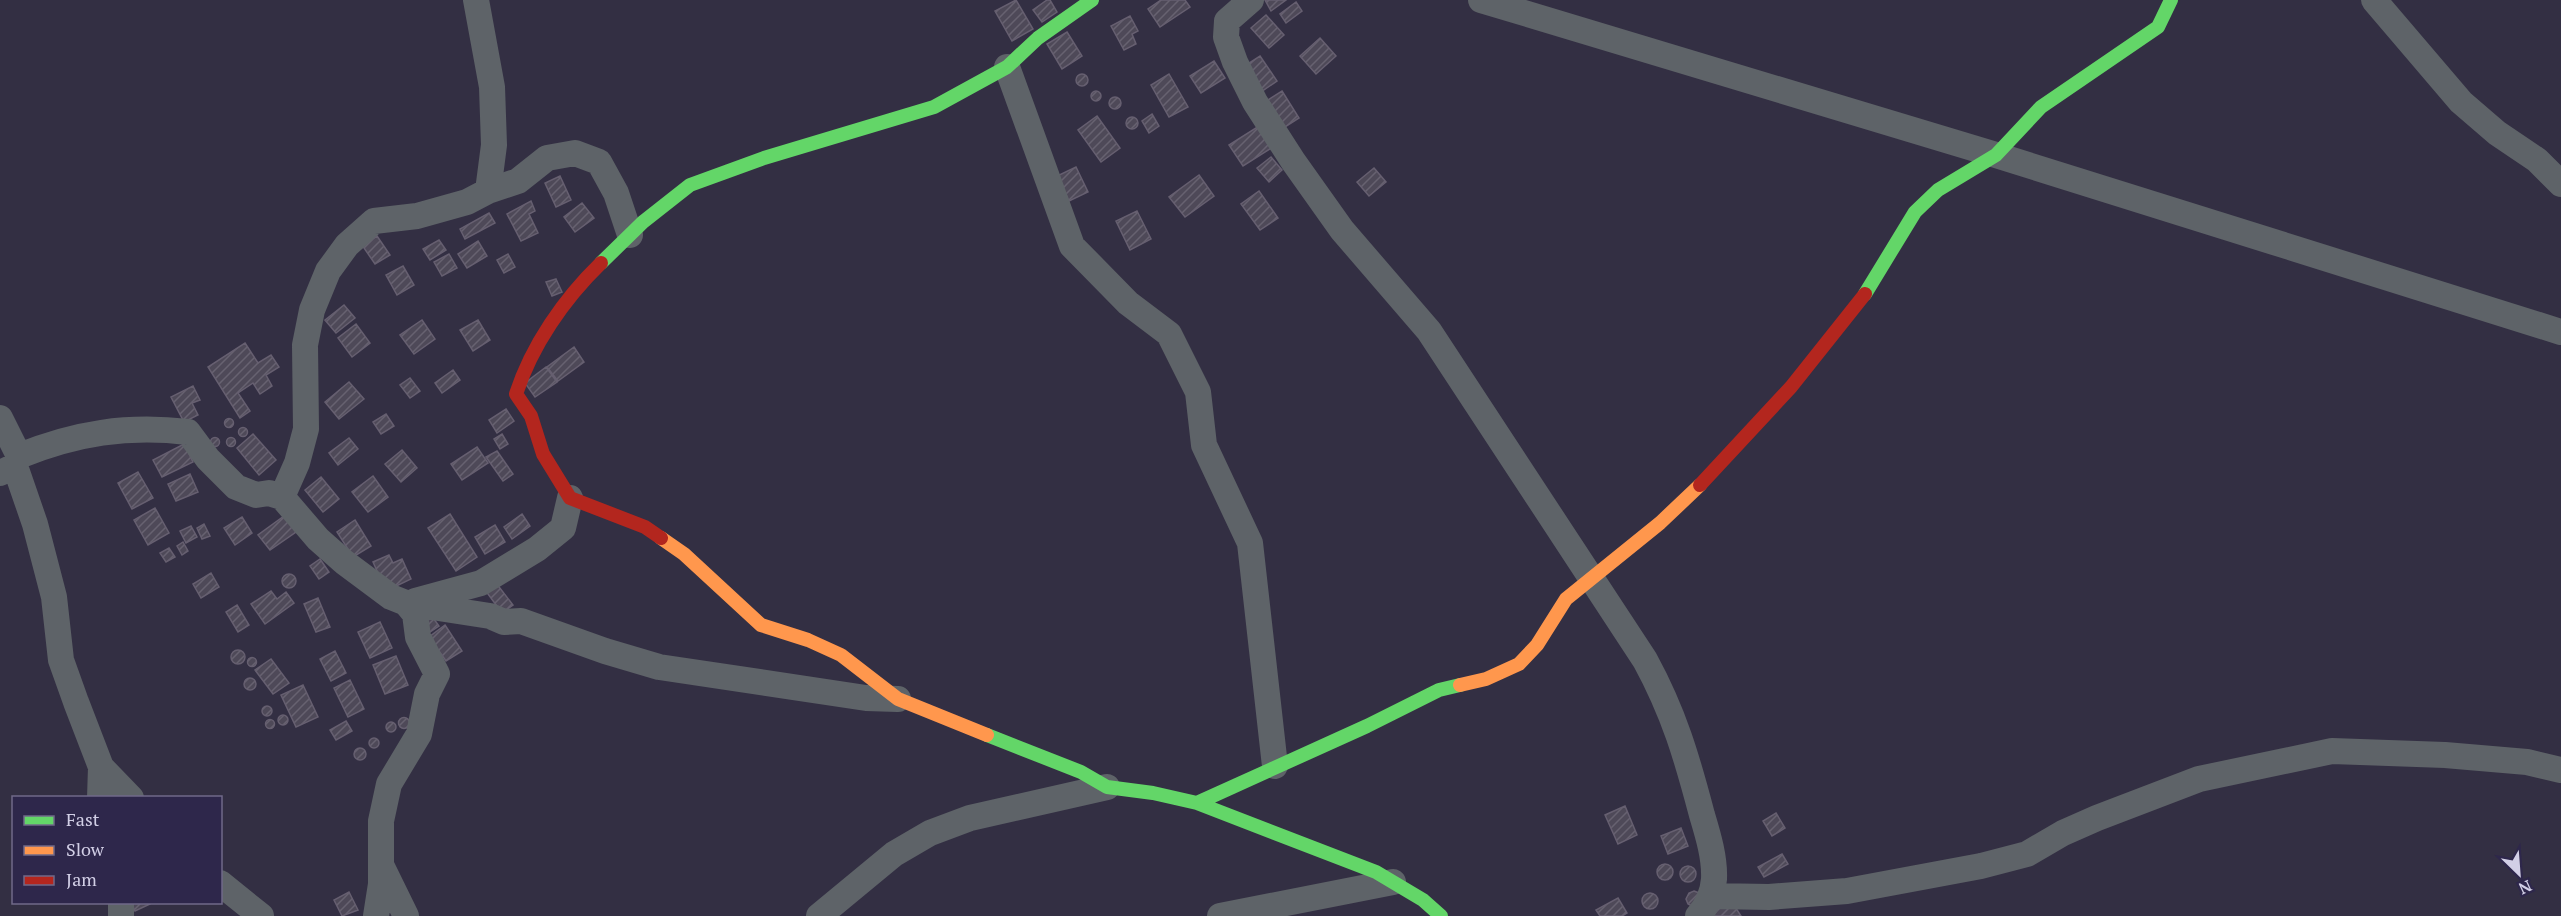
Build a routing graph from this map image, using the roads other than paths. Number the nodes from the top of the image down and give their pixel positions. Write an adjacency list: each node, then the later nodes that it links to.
1 (476, 0): 10 (street)
2 (1092, 0): 7 (street)
3 (1251, 0): 17 (street)
4 (1481, 0): 8 (street)
5 (2171, 0): 8 (street)
6 (2374, 0): 9 (street)
7 (1007, 67): 11 (street); 20 (street)
8 (1996, 154): 12 (street); 17 (street)
9 (2561, 184)
10 (488, 191): 11 (street); 15 (street)
11 (630, 235): 16 (street)
12 (2561, 332)
13 (0, 418): 14 (street)
14 (11, 465): 15 (street); 21 (street)
15 (282, 497): 18 (street)
16 (570, 498): 18 (street); 19 (street)
17 (1589, 578): 20 (street); 30 (street)
18 (406, 603): 19 (street); 27 (street)
19 (898, 699): 23 (street)
20 (1275, 766): 26 (street)
21 (101, 767): 24 (street); 25 (street)
22 (2561, 770): 30 (street)
23 (1107, 787): 26 (street); 34 (street)
24 (100, 796)
25 (129, 796)
26 (1197, 803): 28 (street)
27 (382, 867): 32 (street); 33 (street)
28 (1393, 882): 35 (street); 36 (street)
29 (222, 885): 31 (street)
30 (1704, 906)
31 (261, 916)
32 (376, 916)
33 (405, 916)
34 (819, 916)
35 (1220, 916)
36 (1441, 916)

